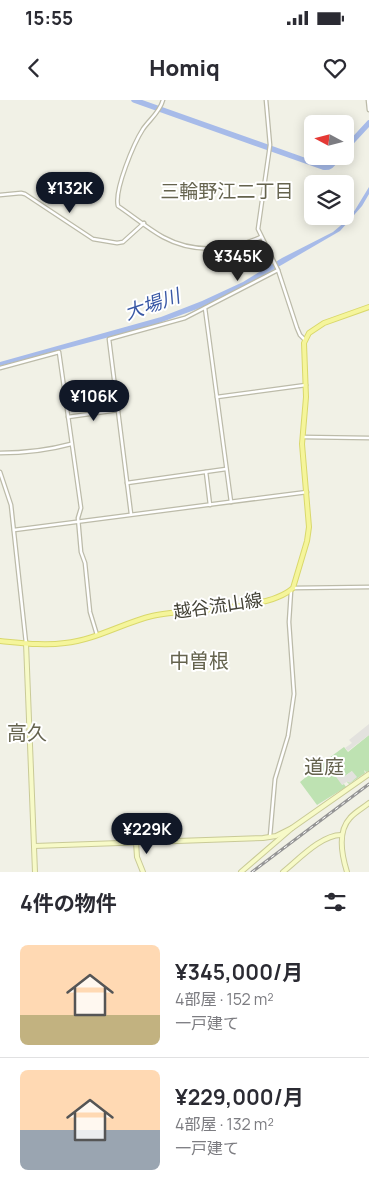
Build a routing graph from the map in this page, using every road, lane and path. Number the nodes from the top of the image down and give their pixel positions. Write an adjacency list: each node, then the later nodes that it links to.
1 (163, 100): 6 (street)
2 (266, 100): 7 (street)
3 (368, 100): 4 (street)
4 (369, 110)
5 (0, 195): 6 (street)
6 (144, 224): 7 (street)
7 (261, 237): 8 (street)
8 (277, 269): 10 (street); 11 (street)
9 (369, 307): 11 (main road)
10 (205, 308): 14 (street); 15 (street)
11 (305, 340): 13 (main road)
12 (0, 368): 16 (street)
13 (306, 385): 14 (street); 17 (main road)
14 (217, 397): 21 (street)
15 (118, 410): 16 (street); 24 (street)
16 (68, 417): 19 (street)
17 (302, 437): 18 (street); 25 (main road)
18 (369, 438)
19 (71, 444): 20 (street); 29 (street)
20 (0, 453)
21 (226, 469): 23 (street); 26 (street)
22 (0, 472): 30 (street)
23 (206, 472): 24 (street); 27 (street)
24 (127, 483): 28 (street)
25 (306, 492): 26 (street); 32 (main road)
26 (231, 502): 27 (street)
27 (210, 505): 28 (street)
28 (131, 514): 29 (street)
29 (78, 521): 30 (street); 33 (street)
30 (14, 530): 35 (street)
31 (369, 587): 32 (street)
32 (292, 590): 33 (main road, 越谷流山線); 40 (street)
33 (97, 635): 35 (main road, 越谷流山線)
34 (0, 641): 35 (main road, 越谷流山線)
35 (26, 644): 42 (street)
36 (369, 774): 38 (street)
37 (369, 803): 39 (street)
38 (292, 828): 40 (street); 45 (street)
39 (342, 835): 46 (street); 47 (street)
40 (270, 837): 41 (street)
41 (136, 842): 42 (street); 44 (street)
42 (34, 846): 43 (street)
43 (35, 872)
44 (143, 872)
45 (241, 872)
46 (283, 872)
47 (347, 872)

